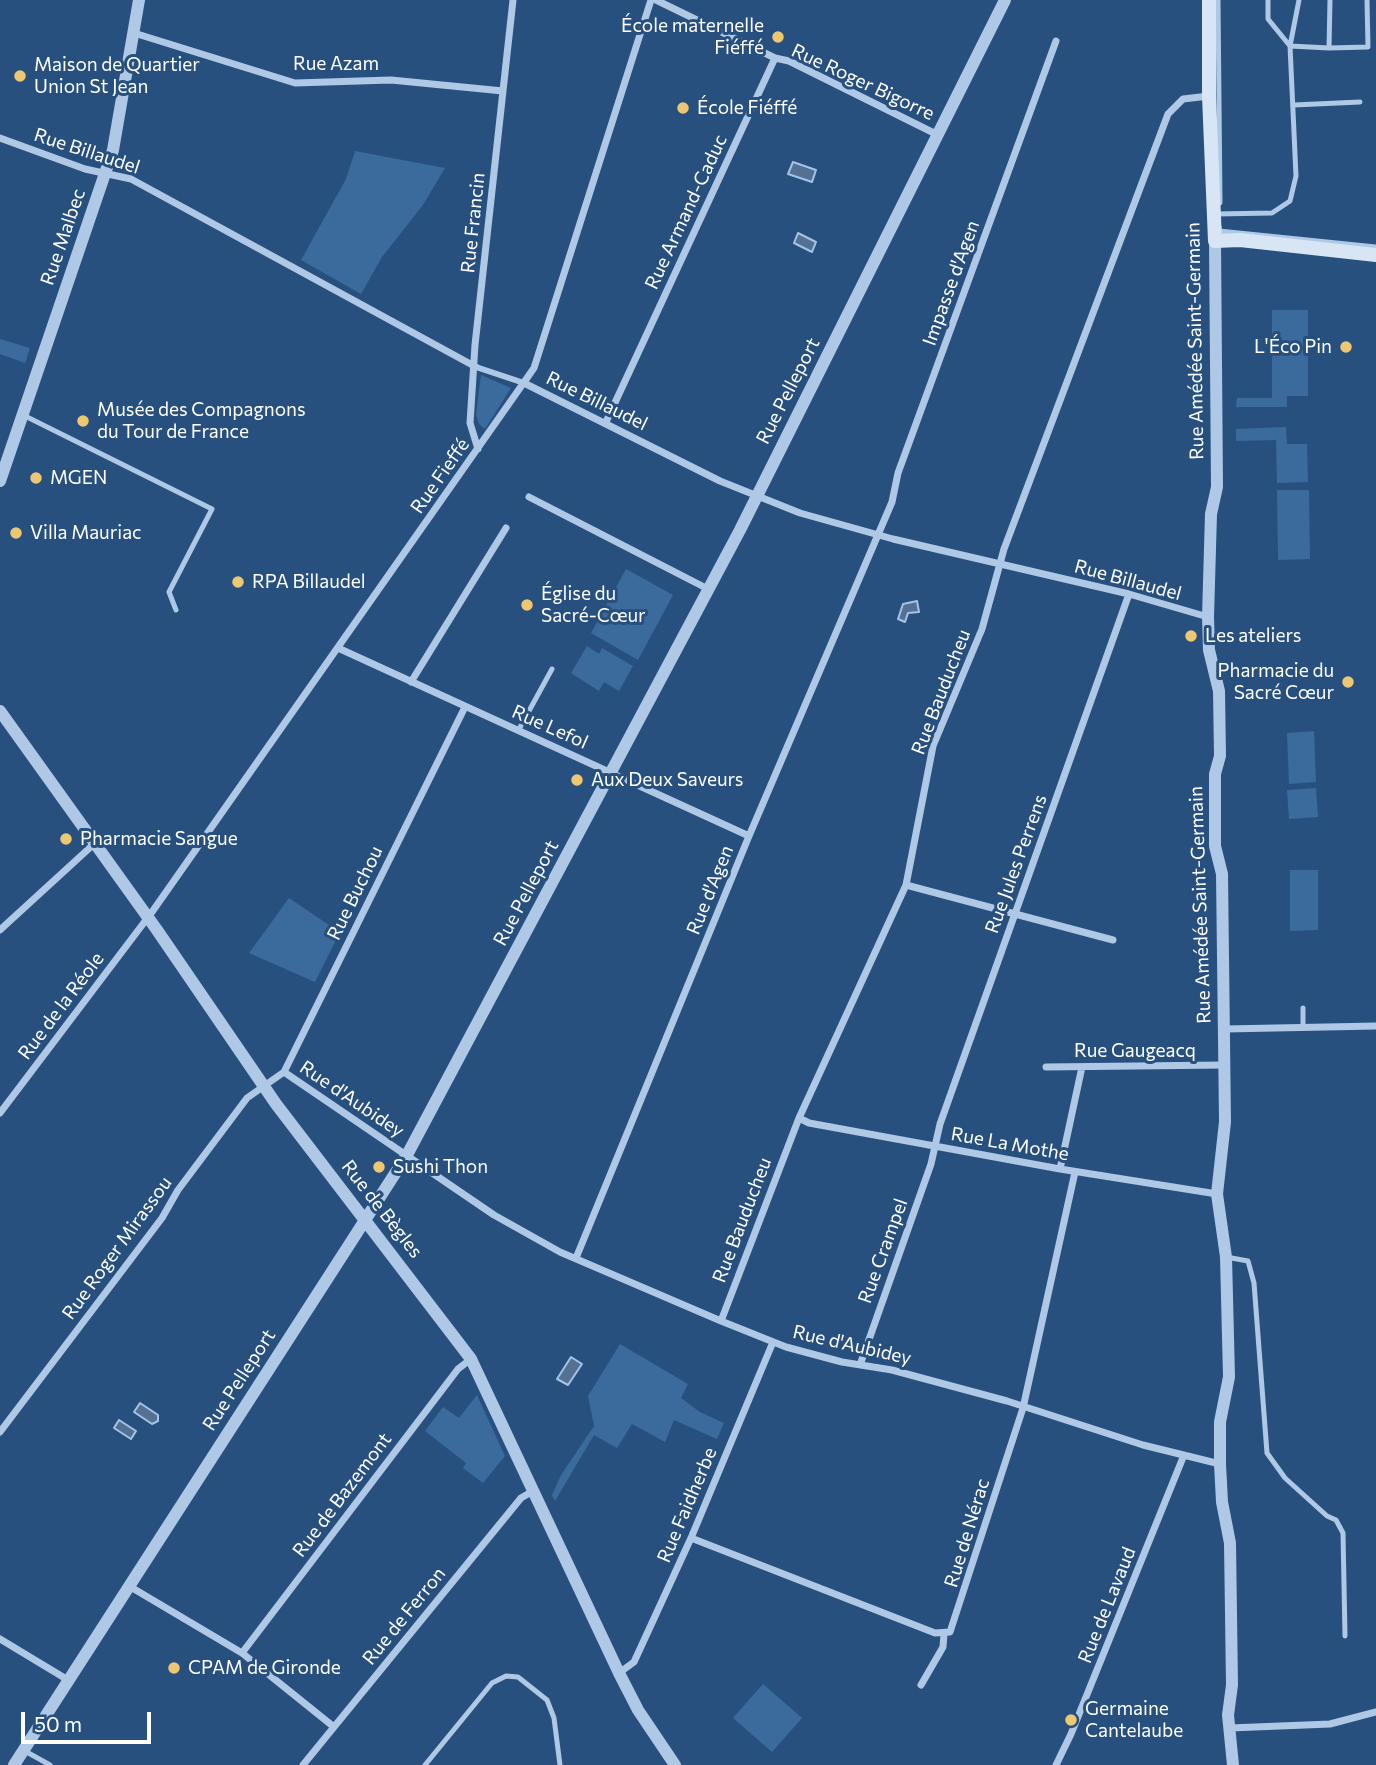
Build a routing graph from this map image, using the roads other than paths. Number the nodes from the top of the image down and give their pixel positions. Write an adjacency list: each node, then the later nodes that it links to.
1 (139, 0): 11 (street, Rue Malbec)
2 (513, 0): 16 (street, Rue Francin)
3 (654, 0): 15 (street); 28 (street, Rue Fieffé)
4 (1005, 0): 20 (street, Rue Pelleport)
5 (1209, 0): 17 (main road, Rue Amédée Saint-Germain)
6 (1218, 0): 23 (lane, Rue Amédée Saint-Germain)
7 (1268, 0): 13 (lane)
8 (1298, 0): 13 (lane)
9 (1330, 0): 14 (lane)
10 (1367, 0): 14 (lane)
11 (134, 33): 16 (street, Rue Azam); 22 (street, Rue Malbec)
12 (1056, 41): 36 (street, Impasse d'Agen)
13 (1290, 46): 14 (lane); 19 (lane)
14 (1329, 48)
15 (775, 58): 20 (street, Rue Roger Bigorre); 30 (street, Rue Armand-Caduc)
16 (503, 91): 27 (street, Rue Francin)
17 (1209, 96): 23 (main road, Rue Amédée Saint-Germain); 37 (street, Rue Bauducheu)
18 (1360, 102): 19 (lane)
19 (1294, 105): 23 (lane)
20 (938, 135): 33 (street, Rue Pelleport)
21 (0, 138): 22 (street, Rue Billaudel)
22 (106, 174): 27 (street, Rue Billaudel); 29 (street, Rue Malbec)
23 (1216, 214): 24 (main road, Rue Amédée Saint-Germain)
24 (1217, 236): 25 (lane); 26 (main road); 41 (street, Rue Amédée Saint-Germain)
25 (1376, 247)
26 (1376, 255)
27 (476, 367): 28 (street, Rue Billaudel); 31 (street, Rue Francin)
28 (524, 383): 30 (street, Rue Billaudel); 31 (street, Rue Fieffé)
29 (23, 415): 32 (street, Rue Malbec); 40 (lane)
30 (606, 422): 33 (street, Rue Billaudel)
31 (478, 449): 42 (street, Rue Fieffé)
32 (0, 481)
33 (758, 495): 36 (street, Rue Billaudel); 38 (street, Rue Pelleport)
34 (529, 497): 38 (street)
35 (506, 528): 44 (street)
36 (877, 535): 37 (street, Rue Billaudel); 49 (street, Rue d'Agen)
37 (1000, 564): 39 (street, Rue Billaudel); 51 (street, Rue Bauducheu)
38 (708, 589): 48 (street, Rue Pelleport)
39 (1129, 594): 41 (street, Rue Billaudel); 52 (street, Rue Jules Perrens)
40 (177, 610)
41 (1208, 617): 58 (street, Rue Amédée Saint-Germain)
42 (338, 648): 44 (street, Rue Lefol); 53 (street, Rue Fieffé)
43 (552, 669): 47 (lane)
44 (411, 682): 45 (street, Rue Lefol)
45 (464, 707): 47 (street, Rue Lefol); 63 (street, Rue Buchou)
46 (0, 711): 50 (street, Rue de Bègles)
47 (518, 731): 48 (street, Rue Lefol)
48 (611, 773): 49 (street, Rue Lefol); 68 (street, Rue Pelleport)
49 (749, 836): 74 (street, Rue d'Agen)
50 (95, 843): 53 (street, Rue de Bègles); 54 (street)
51 (906, 885): 52 (street); 66 (street, Rue Bauducheu)
52 (1015, 915): 55 (street); 67 (street, Rue Jules Perrens)
53 (148, 917): 64 (street, Rue de Bègles); 65 (street, Rue de la Réole)
54 (0, 930)
55 (1113, 940)
56 (1303, 1009): 59 (lane)
57 (1376, 1026): 59 (street)
58 (1225, 1028): 59 (street); 60 (street, Rue Amédée Saint-Germain)
59 (1303, 1028)
60 (1224, 1065): 62 (street, Rue Gaugeacq); 71 (street, Rue Amédée Saint-Germain)
61 (1046, 1067): 62 (street, Rue Gaugeacq)
62 (1083, 1067): 69 (street)
63 (284, 1072): 64 (street); 68 (street, Rue d'Aubidey)
64 (263, 1085): 72 (street, Rue de Bègles); 80 (street, Rue Roger Mirassou)
65 (0, 1113)
66 (799, 1118): 67 (street, Rue La Mothe); 75 (street, Rue Bauducheu)
67 (935, 1146): 69 (street, Rue La Mothe); 78 (street, Rue Crampel)
68 (407, 1155): 72 (street, Rue Pelleport); 74 (street, Rue d'Aubidey)
69 (1060, 1169): 70 (street, Rue La Mothe)
70 (1075, 1172): 71 (street, Rue La Mothe); 79 (street, Rue de Nérac)
71 (1217, 1194): 73 (street, Rue Amédée Saint-Germain)
72 (366, 1220): 77 (street, Rue de Bègles); 85 (street, Rue Pelleport)
73 (1226, 1257): 82 (street, Rue Amédée Saint-Germain); 87 (lane)
74 (576, 1258): 75 (street, Rue d'Aubidey)
75 (720, 1321): 76 (street, Rue d'Aubidey)
76 (773, 1342): 78 (street, Rue d'Aubidey); 84 (street, Rue Faidherbe)
77 (471, 1359): 83 (street, Rue de Bègles); 89 (street, Rue de Bazemont)
78 (860, 1365): 79 (street, Rue d'Aubidey)
79 (1023, 1408): 81 (street, Rue d'Aubidey); 86 (street, Rue de Nérac)
80 (0, 1432)
81 (1184, 1455): 82 (street, Rue d'Aubidey); 103 (street, Rue de Lavaud)
82 (1220, 1464): 95 (street, Rue Amédée Saint-Germain)
83 (533, 1491): 90 (street, Rue de Bègles); 94 (street, Rue de Ferron)
84 (691, 1538): 86 (street); 90 (street, Rue Faidherbe)
85 (129, 1586): 89 (street); 91 (street, Rue Pelleport)
86 (944, 1634): 92 (street, Rue de Nérac)
87 (1345, 1636)
88 (0, 1639): 91 (street)
89 (242, 1653): 94 (street)
90 (619, 1673): 102 (street, Rue de Bègles)
91 (68, 1680): 96 (street, Rue Pelleport)
92 (921, 1685)
93 (1376, 1712): 95 (street)
94 (334, 1727): 99 (street, Rue de Ferron)
95 (1230, 1728): 104 (street, Rue Amédée Saint-Germain)
96 (23, 1750): 97 (street, Rue Pelleport); 98 (lane)
97 (13, 1765)
98 (50, 1765)
99 (303, 1765)
100 (425, 1765): 101 (lane)
101 (560, 1765)
102 (675, 1765)
103 (1056, 1765)
104 (1233, 1765)

